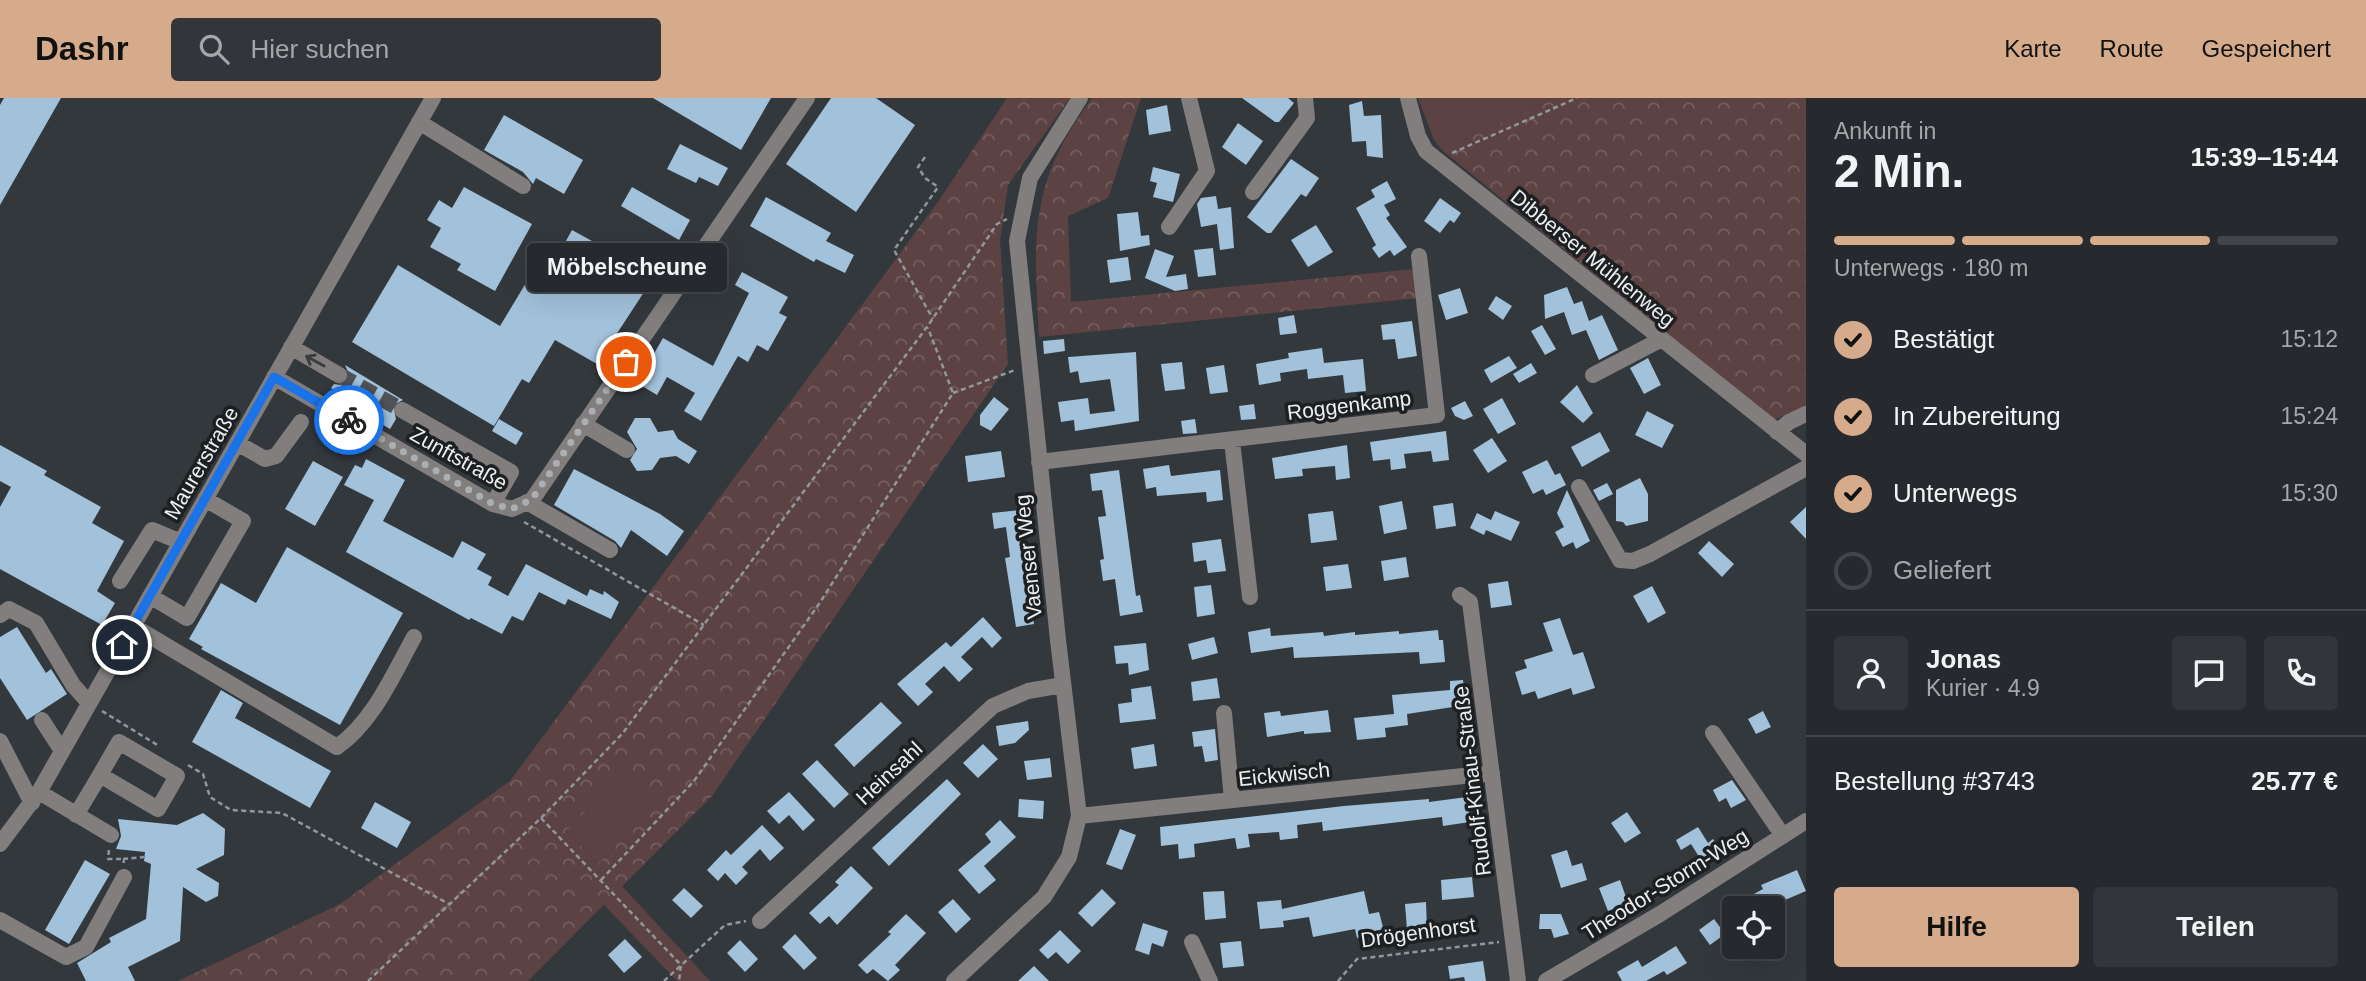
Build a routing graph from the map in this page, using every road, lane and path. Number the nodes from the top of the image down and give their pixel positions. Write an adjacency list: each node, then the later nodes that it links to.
1 (433, 98): 8 (street, Maurerstraße)
2 (807, 98): 28 (street, Zunftstraße)
3 (1080, 98): 13 (street, Vaenser Weg)
4 (1189, 98): 14 (street)
5 (1305, 98): 12 (street)
6 (1408, 98): 10 (street, Dibberser Mühlenweg)
7 (1577, 98): 10 (path)
8 (419, 121): 11 (street); 19 (street, Maurerstraße)
9 (925, 157): 16 (path)
10 (1438, 160): 18 (street, Dibberser Mühlenweg)
11 (523, 186)
12 (1253, 192)
13 (1021, 209): 16 (path); 20 (street, Vaenser Weg)
14 (1169, 227)
15 (1419, 256): 30 (street, Roggenkamp)
16 (933, 319): 17 (path)
17 (927, 327): 24 (path); 48 (path)
18 (1660, 340): 22 (street); 29 (street, Dibberser Mühlenweg)
19 (291, 347): 21 (street, one-way to 19); 23 (street, Maurerstraße)
20 (1028, 365): 24 (path); 34 (street, Vaenser Weg)
21 (339, 374)
22 (1593, 375)
23 (274, 377): 31 (street, Maurerstraße); 39 (street, Zunftstraße)
24 (953, 393): 74 (path)
25 (402, 410): 39 (street)
26 (1806, 414): 29 (street)
27 (301, 422): 31 (street)
28 (583, 424): 32 (street); 38 (street, Zunftstraße)
29 (1777, 432): 33 (street, Dibberser Mühlenweg)
30 (1232, 441): 34 (street, Roggenkamp); 46 (street)
31 (237, 443): 37 (street, Maurerstraße)
32 (627, 450)
33 (1806, 454)
34 (1039, 462): 51 (street, Vaenser Weg)
35 (1806, 468): 36 (street)
36 (1579, 487)
37 (205, 499): 41 (street, Maurerstraße); 45 (street)
38 (527, 502): 40 (street, Zunftstraße); 42 (street)
39 (493, 504): 40 (street, Zunftstraße)
40 (512, 509): 48 (path)
41 (181, 542): 43 (street); 45 (street, Maurerstraße)
42 (610, 550)
43 (120, 581)
44 (1460, 595): 60 (street, Rudolf-Kinau-Straße)
45 (150, 596): 49 (street, Maurerstraße)
46 (1250, 597)
47 (0, 615): 52 (street)
48 (704, 625): 66 (path)
49 (133, 626): 50 (street); 52 (street, Maurerstraße)
50 (414, 637)
51 (1063, 685): 65 (street, Vaenser Weg); 77 (street, Heinsahl)
52 (89, 703): 57 (street, Maurerstraße); 58 (path)
53 (1224, 713): 63 (street)
54 (42, 720): 57 (street)
55 (1713, 733): 69 (street)
56 (0, 741): 62 (street)
57 (62, 751): 62 (street, Maurerstraße)
58 (169, 752)
59 (180, 760): 75 (path)
60 (1492, 773): 63 (street, Eickwisch); 78 (street, Rudolf-Kinau-Straße)
61 (100, 775): 61 (street); 64 (street)
62 (35, 798): 64 (street); 70 (street, Maurerstraße)
63 (1233, 800): 65 (street, Eickwisch)
64 (76, 815): 68 (street)
65 (1079, 816): 85 (street, Vaenser Weg)
66 (541, 818): 74 (path); 75 (path)
67 (1806, 821): 69 (street, Theodor-Storm-Weg)
68 (111, 835): 72 (path)
69 (1783, 836): 88 (street, Theodor-Storm-Weg)
70 (0, 844)
71 (144, 857): 72 (path)
72 (123, 859): 73 (path)
73 (124, 877): 76 (street)
74 (601, 880): 80 (path)
75 (449, 904): 82 (path)
76 (0, 920)
77 (760, 921): 80 (path)
78 (1513, 940): 81 (street, Rudolf-Kinau-Straße); 87 (path, Drögenhorst)
79 (1192, 942): 86 (street)
80 (681, 965): 83 (path); 84 (path)
81 (1518, 974)
82 (368, 981)
83 (664, 981)
84 (678, 981)
85 (954, 981)
86 (1210, 981)
87 (1338, 981)
88 (1546, 981)

